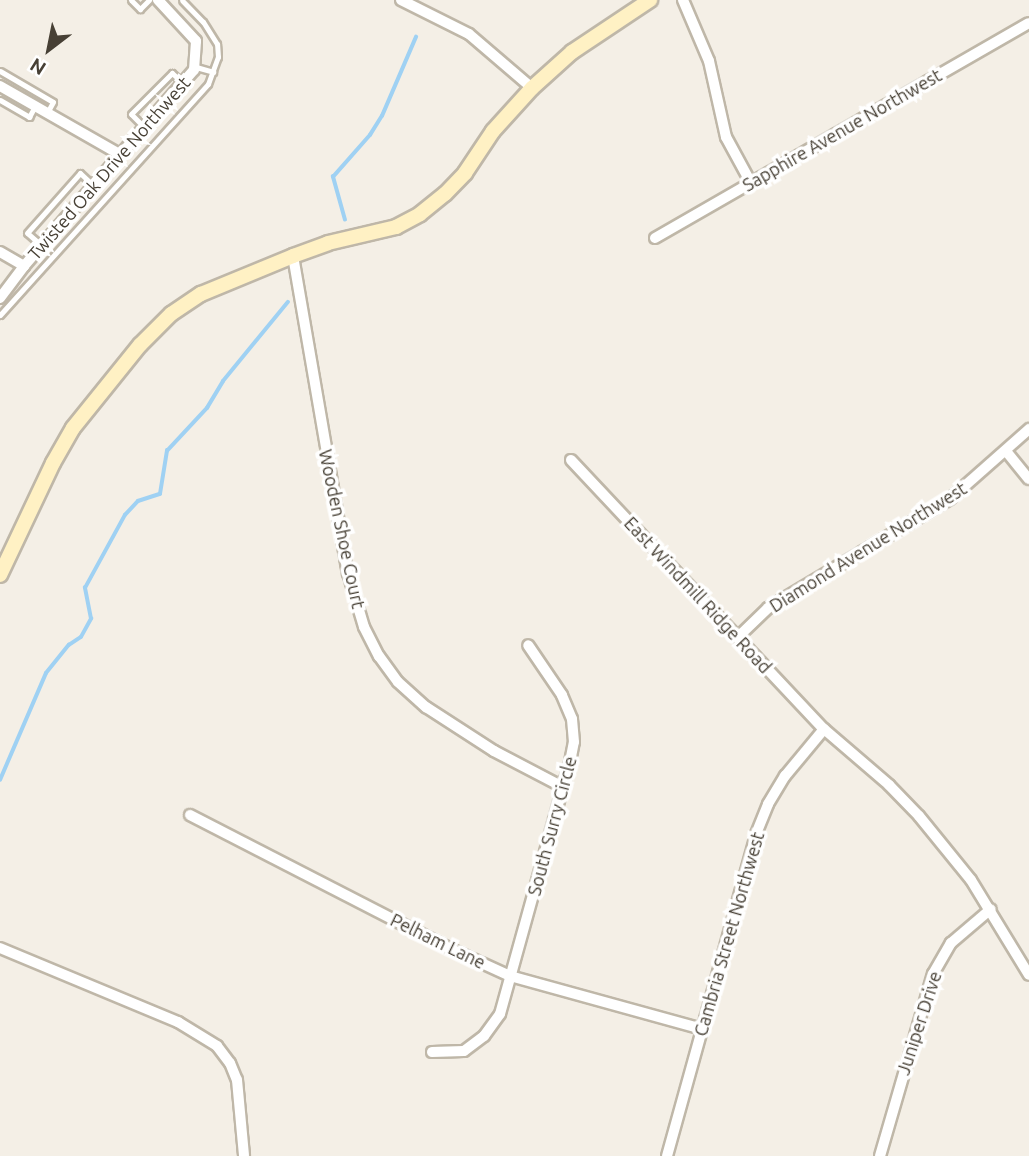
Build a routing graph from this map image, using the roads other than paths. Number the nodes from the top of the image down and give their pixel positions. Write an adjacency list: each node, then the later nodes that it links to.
1 (131, 0): 2 (lane)
2 (149, 0)
3 (158, 0): 10 (street)
4 (182, 0): 9 (lane)
5 (401, 0): 16 (street)
6 (650, 0): 16 (street)
7 (683, 0): 22 (street)
8 (1029, 23): 22 (street, Sapphire Avenue Northwest)
9 (211, 32): 10 (lane); 12 (lane)
10 (196, 41): 11 (street, Twisted Oak Drive Northwest)
11 (195, 67): 12 (lane); 14 (street, Twisted Oak Drive Northwest)
12 (214, 72): 24 (lane)
13 (3, 73): 15 (lane); 19 (lane)
14 (184, 84): 20 (street, Twisted Oak Drive Northwest); 20 (lane)
15 (0, 86): 18 (street)
16 (531, 88): 28 (street)
17 (0, 100): 18 (lane)
18 (35, 106): 19 (street)
19 (47, 113): 21 (street)
20 (144, 127): 21 (street, Twisted Oak Drive Northwest)
21 (119, 154): 23 (street, Twisted Oak Drive Northwest)
22 (751, 183): 25 (street, Sapphire Avenue Northwest)
23 (91, 187): 24 (lane); 26 (street, Twisted Oak Drive Northwest); 26 (lane)
24 (103, 201): 31 (lane)
25 (655, 238)
26 (41, 245): 29 (street, Twisted Oak Drive Northwest)
27 (0, 252): 29 (street)
28 (293, 256): 36 (street); 40 (street, Wooden Shoe Court)
29 (23, 266): 30 (street, Twisted Oak Drive Northwest)
30 (0, 298)
31 (0, 315)
32 (1029, 429): 33 (street, Diamond Avenue Northwest)
33 (1006, 451): 35 (street); 37 (street, Diamond Avenue Northwest)
34 (571, 460): 37 (street, East Windmill Ridge Road)
35 (1029, 480)
36 (2, 567)
37 (738, 638): 39 (street, East Windmill Ridge Road)
38 (528, 645): 40 (street, South Surry Circle)
39 (824, 729): 42 (street, East Windmill Ridge Road); 46 (street, Cambria Street Northwest)
40 (563, 787): 45 (street, South Surry Circle)
41 (190, 815): 45 (street, Pelham Lane)
42 (990, 909): 44 (street, East Windmill Ridge Road); 50 (street, Juniper Drive)
43 (0, 948): 48 (street)
44 (1029, 975)
45 (510, 976): 46 (street, Pelham Lane); 47 (street, South Surry Circle)
46 (702, 1029): 49 (street, Cambria Street Northwest)
47 (432, 1052)
48 (244, 1156)
49 (667, 1156)
50 (880, 1156)

